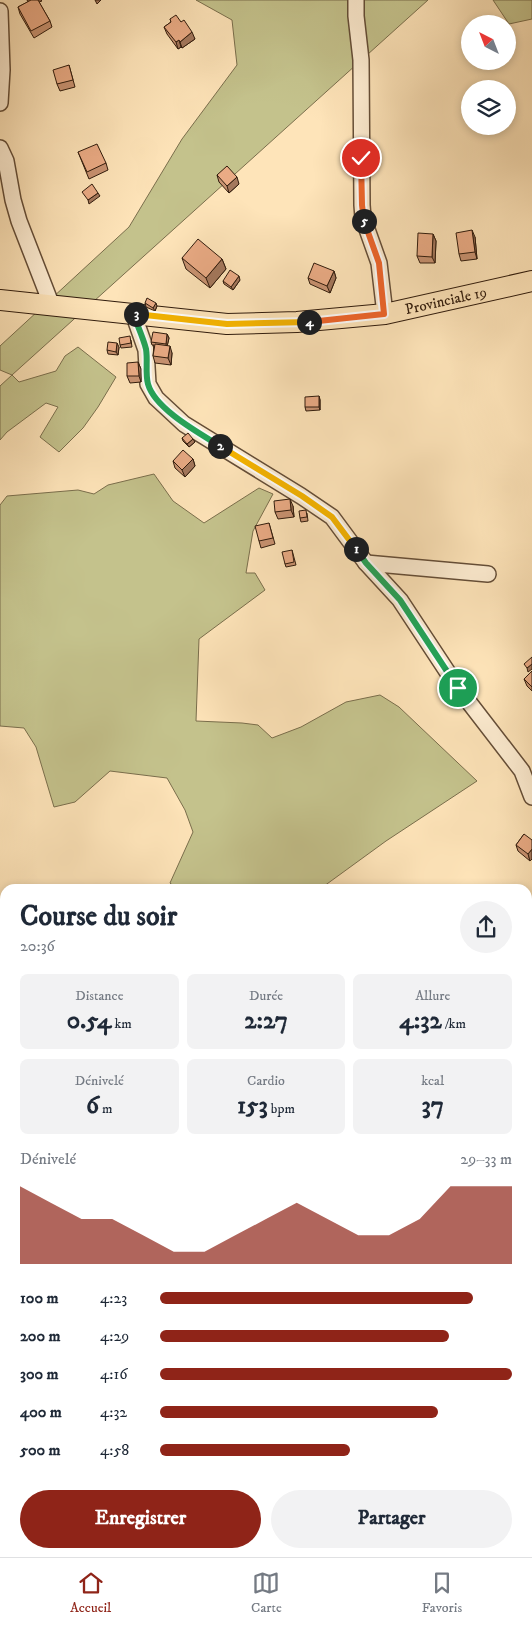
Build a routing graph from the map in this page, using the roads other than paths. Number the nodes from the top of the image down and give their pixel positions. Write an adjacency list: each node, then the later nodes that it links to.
1 (356, 0): 9 (street)
2 (0, 11): 3 (street)
3 (0, 103)
4 (0, 148): 7 (street)
5 (532, 281): 9 (main road, Provinciale 19)
6 (0, 300): 7 (main road, Provinciale 19)
7 (52, 306): 8 (main road, Provinciale 19)
8 (133, 313): 9 (main road, Provinciale 19); 10 (street)
9 (384, 314)
10 (366, 563): 11 (street); 12 (street)
11 (488, 574)
12 (532, 797)

